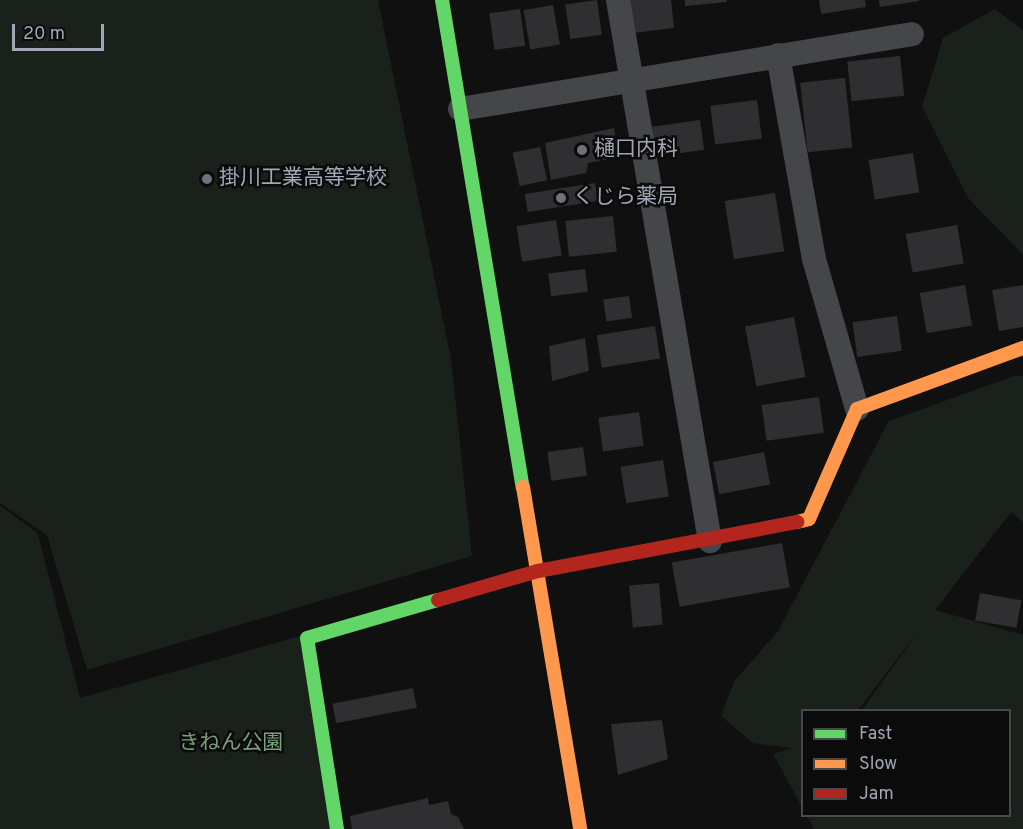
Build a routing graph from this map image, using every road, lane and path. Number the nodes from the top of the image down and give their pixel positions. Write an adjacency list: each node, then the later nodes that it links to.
1 (442, 0): 6 (street)
2 (618, 0): 5 (street)
3 (912, 34): 4 (street)
4 (778, 55): 5 (street); 8 (street)
5 (629, 79): 6 (street); 9 (street)
6 (460, 109): 10 (street)
7 (1023, 348): 8 (street)
8 (857, 409): 9 (street)
9 (710, 541): 10 (street)
10 (538, 571): 11 (street); 12 (street)
11 (338, 829)
12 (580, 829)

